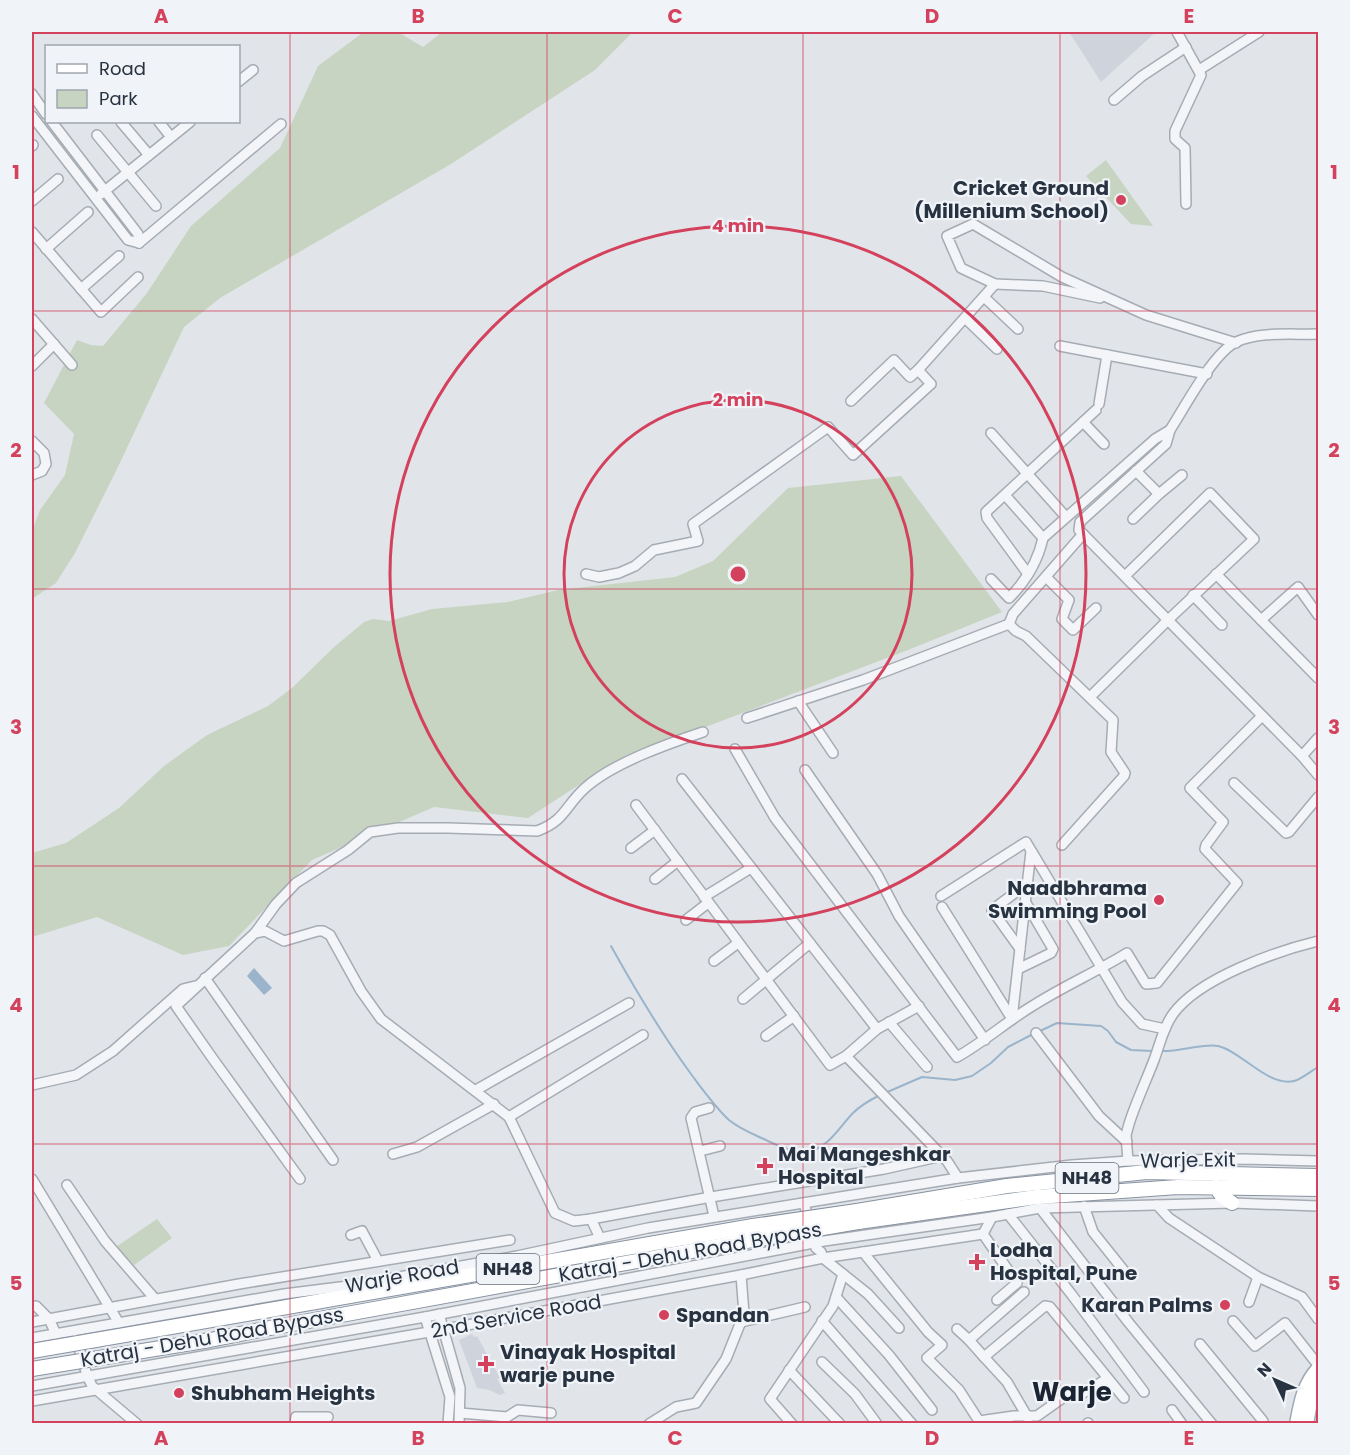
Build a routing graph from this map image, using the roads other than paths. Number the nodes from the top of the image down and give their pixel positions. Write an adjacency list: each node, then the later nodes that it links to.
1 (1177, 32): 5 (street)
2 (1238, 32): 4 (street)
3 (1259, 32): 4 (street)
4 (1245, 41): 7 (street)
5 (1186, 47): 7 (street); 10 (street)
6 (253, 70): 8 (street)
7 (1199, 70): 26 (street)
8 (240, 80)
9 (32, 94): 11 (street)
10 (1114, 100)
11 (35, 106)
12 (32, 116): 24 (street)
13 (53, 123): 23 (street)
14 (121, 123): 20 (street)
15 (160, 123): 19 (street)
16 (189, 123): 19 (street)
17 (281, 124): 30 (street)
18 (97, 135): 21 (street)
19 (171, 136): 20 (street)
20 (149, 155): 21 (street)
21 (128, 172): 23 (street); 27 (street)
22 (58, 179): 25 (street)
23 (104, 191): 24 (street); 30 (street)
24 (96, 198): 30 (street)
25 (32, 201)
26 (1186, 204)
27 (156, 206)
28 (88, 212): 31 (street)
29 (32, 232): 31 (street)
30 (138, 243)
31 (46, 249): 35 (street)
32 (119, 256): 35 (street)
33 (138, 277): 35 (street)
34 (995, 284): 36 (street); 37 (street); 37 (street)
35 (81, 289)
36 (984, 297): 38 (street); 40 (street)
37 (1121, 303): 42 (street)
38 (965, 318): 45 (street); 49 (street)
39 (32, 319): 43 (street)
40 (1018, 329)
41 (1318, 334): 42 (street)
42 (1236, 343): 50 (street)
43 (54, 344): 47 (street); 48 (street)
44 (1060, 346): 46 (street)
45 (996, 349)
46 (1107, 355): 50 (street); 52 (street)
47 (72, 365)
48 (32, 366)
49 (918, 370): 51 (street); 67 (street)
50 (1207, 374): 53 (street)
51 (851, 401)
52 (1083, 422): 56 (street); 58 (street)
53 (1170, 430): 57 (street); 63 (street)
54 (991, 433): 58 (street)
55 (32, 441): 60 (street)
56 (1104, 444)
57 (1136, 471): 61 (street); 65 (street)
58 (1028, 474): 62 (street); 63 (street)
59 (1182, 475): 61 (street)
60 (32, 476)
61 (1159, 494): 64 (street)
62 (1005, 495): 66 (street); 68 (street)
63 (1066, 517): 66 (street)
64 (1133, 519)
65 (1083, 534): 70 (street); 71 (street)
66 (1043, 538): 68 (street)
67 (586, 574)
68 (1028, 574): 72 (street)
69 (1216, 574): 70 (street); 73 (street); 77 (street)
70 (1125, 576): 76 (street)
71 (1046, 577): 74 (street); 78 (street)
72 (991, 579)
73 (1193, 596): 76 (street); 79 (street)
74 (1096, 608)
75 (1318, 615): 77 (street)
76 (1168, 620): 81 (street); 83 (street)
77 (1261, 620): 80 (street)
78 (1010, 624): 81 (street); 82 (street)
79 (1222, 625)
80 (1318, 678)
81 (1090, 697): 97 (street)
82 (798, 701): 84 (street); 88 (street)
83 (1262, 716): 89 (street); 116 (street)
84 (747, 718)
85 (702, 732): 109 (street)
86 (1318, 738): 89 (street)
87 (735, 748): 122 (street)
88 (834, 753)
89 (1302, 756): 91 (street)
90 (805, 770): 131 (street)
91 (1318, 776)
92 (682, 779): 101 (street)
93 (1234, 783): 94 (street)
94 (1318, 797)
95 (636, 805): 96 (street)
96 (655, 830): 98 (street); 100 (street)
97 (1062, 845)
98 (631, 848)
99 (1031, 850): 103 (street); 104 (street); 116 (street)
100 (678, 861): 102 (street); 105 (street)
101 (751, 868): 105 (street); 112 (street)
102 (655, 879)
103 (1028, 883): 106 (street); 113 (street)
104 (941, 896)
105 (706, 900): 108 (street); 111 (street)
106 (1026, 902): 113 (street); 115 (street)
107 (942, 907): 124 (street)
108 (686, 920)
109 (255, 933): 117 (street); 135 (street)
110 (1318, 941): 128 (street)
111 (738, 943): 114 (street); 118 (street)
112 (810, 943): 118 (street); 126 (street)
113 (1020, 950): 115 (street)
114 (714, 961)
115 (1018, 969): 124 (street)
116 (1101, 969): 124 (street); 128 (street)
117 (205, 978): 119 (street); 144 (street)
118 (765, 979): 120 (street); 123 (street)
119 (198, 985): 134 (street); 150 (street)
120 (743, 999)
121 (629, 1003): 135 (street)
122 (919, 1006): 125 (street); 131 (street)
123 (794, 1016): 130 (street); 132 (street)
124 (1012, 1018): 131 (street)
125 (889, 1022): 126 (street); 133 (street)
126 (877, 1029): 132 (street)
127 (1036, 1033): 139 (street)
128 (1163, 1033): 139 (street)
129 (643, 1035): 138 (street)
130 (766, 1036)
131 (985, 1040)
132 (846, 1056): 143 (street)
133 (927, 1067)
134 (32, 1085)
135 (476, 1090): 136 (street)
136 (494, 1104): 138 (street); 142 (street)
137 (709, 1108): 141 (street)
138 (509, 1117): 168 (street)
139 (1127, 1142): 145 (street)
140 (720, 1146): 141 (street)
141 (700, 1151): 155 (street)
142 (393, 1154)
143 (942, 1156): 148 (street); 155 (street)
144 (333, 1161)
145 (1128, 1161): 146 (street, Warje Exit); 148 (street, Warje Exit)
146 (1318, 1161)
147 (1318, 1176): 166 (highway, Katraj - Dehu Road Bypass / NH48)
148 (958, 1178): 154 (street, Warje Exit)
149 (32, 1179): 195 (street)
150 (300, 1179)
151 (68, 1185): 189 (street)
152 (1216, 1187): 153 (highway, Katraj - Dehu Road Bypass / NH48); 158 (highway); 166 (highway, Katraj - Dehu Road Bypass / NH48)
153 (1318, 1189)
154 (843, 1195): 156 (street, Warje Road); 172 (street)
155 (711, 1197): 165 (street); 168 (street)
156 (814, 1201): 157 (street, Warje Road); 175 (street)
157 (804, 1203): 162 (street, Warje Road); 175 (street)
158 (1232, 1203): 159 (street); 161 (street)
159 (1157, 1205): 160 (street); 184 (street)
160 (1084, 1206): 163 (street); 180 (street)
161 (1318, 1206)
162 (771, 1208): 165 (street, Warje Road); 176 (street)
163 (1040, 1208): 164 (street); 250 (street)
164 (1008, 1214): 167 (street); 226 (street)
165 (714, 1216): 173 (street, Warje Road)
166 (858, 1216): 169 (highway, Katraj - Dehu Road Bypass / NH48, bridge)
167 (992, 1217): 170 (street); 172 (street)
168 (591, 1219): 173 (street)
169 (753, 1233): 214 (highway, Katraj - Dehu Road Bypass / NH48, bridge); 218 (highway, Katraj - Dehu Road Bypass / NH48, bridge)
170 (983, 1234): 177 (street, 2nd Service Road); 191 (street)
171 (351, 1235): 179 (street)
172 (853, 1237): 175 (street)
173 (600, 1238): 186 (street, Warje Road)
174 (510, 1240): 179 (street)
175 (819, 1242): 176 (street); 178 (street)
176 (776, 1250): 196 (street)
177 (863, 1252): 178 (street, 2nd Service Road); 239 (street)
178 (822, 1255): 181 (street); 182 (street, 2nd Service Road)
179 (378, 1261): 183 (street)
180 (1125, 1272)
181 (843, 1274): 188 (street); 205 (street)
182 (741, 1275): 203 (street); 206 (street, 2nd Service Road)
183 (288, 1277): 185 (street); 186 (street)
184 (1258, 1277): 192 (street); 199 (street)
185 (239, 1284): 189 (street); 190 (street)
186 (298, 1292): 190 (street, Warje Road)
187 (1024, 1292): 212 (street)
188 (836, 1297): 200 (street); 232 (street)
189 (155, 1299): 195 (street)
190 (249, 1300): 204 (street, Warje Road)
191 (997, 1300)
192 (1249, 1302)
193 (36, 1306): 198 (street)
194 (805, 1307): 203 (street)
195 (110, 1308): 198 (street); 204 (street)
196 (439, 1314): 197 (street); 206 (street)
197 (425, 1317): 209 (street); 220 (street)
198 (49, 1319): 202 (street); 210 (street)
199 (1318, 1319)
200 (822, 1321): 219 (street); 248 (street)
201 (1233, 1321): 217 (street)
202 (32, 1322)
203 (741, 1322): 240 (street)
204 (119, 1323): 208 (street, Warje Road)
205 (899, 1328)
206 (442, 1329): 209 (street, 2nd Service Road); 229 (street)
207 (957, 1329): 212 (street)
208 (74, 1331): 210 (street, Warje Road); 220 (street)
209 (429, 1332): 224 (street, 2nd Service Road); 228 (street)
210 (56, 1334): 211 (street, Warje Road)
211 (32, 1338)
212 (969, 1340): 215 (street)
213 (1200, 1344): 241 (street)
214 (32, 1351)
215 (984, 1357): 221 (street); 237 (street)
216 (822, 1362): 247 (street)
217 (1318, 1366): 251 (main road)
218 (32, 1369)
219 (789, 1370): 245 (street); 246 (street)
220 (87, 1375): 223 (street); 224 (street)
221 (1107, 1379): 227 (street); 230 (street)
222 (1318, 1385): 252 (main road)
223 (32, 1386)
224 (96, 1390): 231 (street, 2nd Service Road); 242 (street)
225 (1071, 1392): 237 (street)
226 (1144, 1392)
227 (1083, 1393)
228 (450, 1397): 229 (street); 244 (street)
229 (461, 1397): 236 (street)
230 (1124, 1398)
231 (32, 1401)
232 (932, 1410)
233 (1172, 1410): 249 (street)
234 (551, 1413): 236 (street)
235 (328, 1417): 243 (street)
236 (459, 1418)
237 (1028, 1418): 238 (street)
238 (1015, 1420): 239 (street)
239 (978, 1422)
240 (652, 1423)
241 (1263, 1423)
242 (137, 1424)
243 (295, 1424)
244 (448, 1424)
245 (792, 1424)
246 (840, 1424)
247 (878, 1424)
248 (912, 1424)
249 (1182, 1424)
250 (1212, 1424)
251 (1296, 1424)
252 (1307, 1424)

